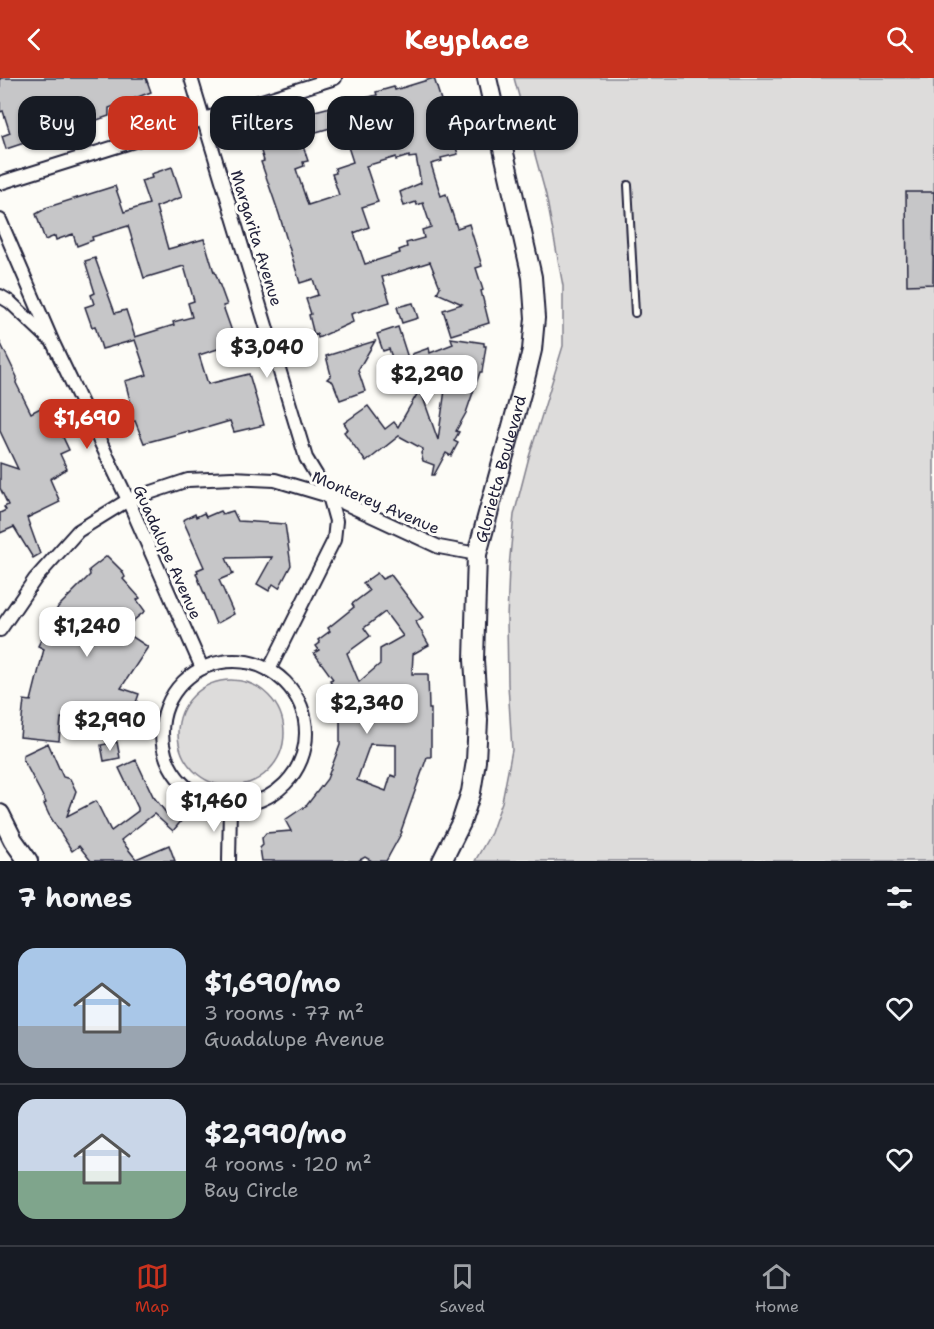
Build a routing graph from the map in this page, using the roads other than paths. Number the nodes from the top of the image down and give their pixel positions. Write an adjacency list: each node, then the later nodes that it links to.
1 (191, 78): 4 (street, Margarita Avenue)
2 (334, 78): 4 (street)
3 (487, 78): 13 (street, Glorietta Boulevard)
4 (204, 120): 5 (street); 11 (street, Margarita Avenue)
5 (0, 183)
6 (628, 185): 9 (lane)
7 (0, 220): 10 (street, Guadalupe Avenue)
8 (0, 296): 10 (street)
9 (635, 313)
10 (53, 343): 12 (street, Guadalupe Avenue)
11 (328, 496): 12 (street, Monterey Avenue); 13 (street, Monterey Avenue); 16 (street, Margarita Avenue)
12 (128, 500): 14 (street, Monterey Avenue); 15 (street, Guadalupe Avenue)
13 (477, 554): 21 (street, Glorietta Boulevard)
14 (0, 630)
15 (202, 668): 16 (street); 17 (street)
16 (269, 670): 17 (street)
17 (230, 806): 20 (street)
18 (0, 814): 19 (street)
19 (28, 861)
20 (229, 861)
21 (442, 861)

